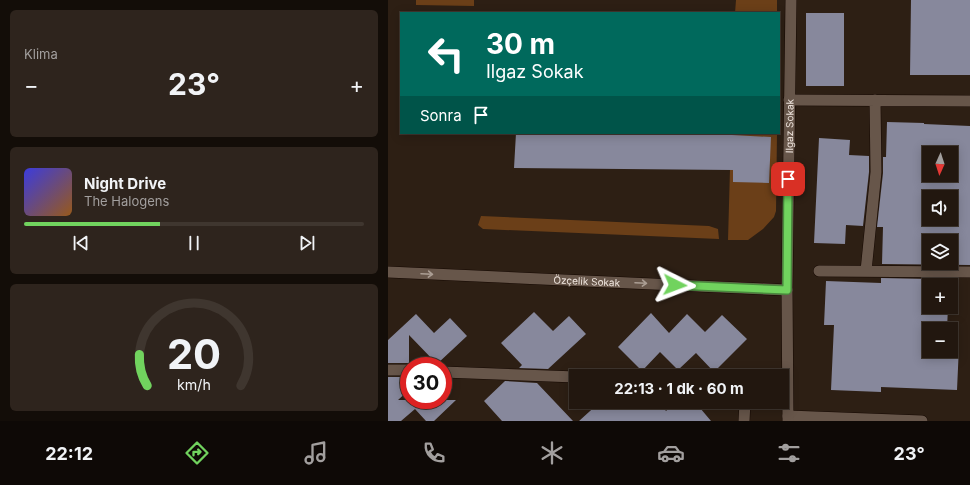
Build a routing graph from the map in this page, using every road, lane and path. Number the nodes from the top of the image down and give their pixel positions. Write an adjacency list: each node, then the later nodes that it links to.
1 (791, 0): 2 (street, Ilgaz Sokak)
2 (789, 100): 3 (street); 9 (street, Ilgaz Sokak)
3 (875, 100): 4 (street); 6 (street)
4 (970, 101)
5 (819, 271): 6 (street)
6 (866, 271): 8 (street)
7 (388, 272): 9 (street, Özçelik Sokak, one-way to 9)
8 (970, 272)
9 (787, 290): 15 (street, Ilgaz Sokak)
10 (388, 370): 11 (street)
11 (400, 370)
12 (452, 372): 13 (street)
13 (569, 377)
14 (745, 409): 16 (street)
15 (788, 418): 17 (street)
16 (744, 421)
17 (922, 421)

